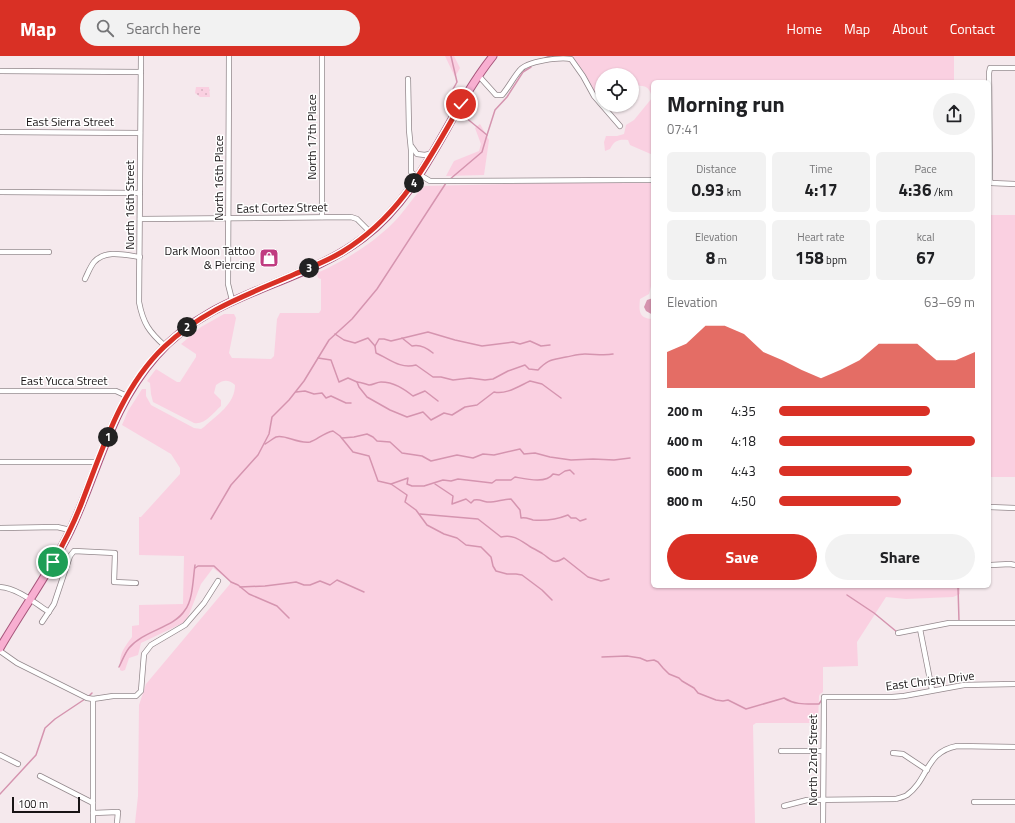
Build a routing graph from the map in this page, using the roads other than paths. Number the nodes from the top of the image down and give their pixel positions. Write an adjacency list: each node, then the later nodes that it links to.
1 (141, 56): 7 (street, North 16th Street)
2 (229, 56): 23 (street, North 16th Place)
3 (322, 56): 22 (street, North 17th Place)
4 (492, 56): 8 (main road)
5 (1015, 68): 10 (street)
6 (0, 71): 7 (street)
7 (141, 72): 13 (street, North 16th Street)
8 (478, 75): 11 (street); 15 (main road)
9 (408, 79): 14 (street)
10 (989, 80)
11 (620, 126)
12 (0, 132): 13 (street, East Sierra Street)
13 (140, 133): 21 (street, North 16th Street)
14 (411, 146): 15 (street); 16 (street)
15 (433, 153): 16 (main road)
16 (419, 176): 17 (street); 25 (main road)
17 (651, 180)
18 (991, 184): 19 (street)
19 (1015, 184)
20 (0, 192): 21 (street)
21 (140, 193): 24 (street, North 16th Street)
22 (322, 217): 23 (street, East Cortez Street); 25 (street, East Cortez Street)
23 (228, 218): 24 (street, East Cortez Street); 30 (street, North 16th Place)
24 (140, 219): 28 (street, North 16th Street)
25 (370, 232): 30 (main road)
26 (0, 252): 27 (street)
27 (49, 252)
28 (140, 257): 29 (street); 31 (street, North 16th Street)
29 (85, 279)
30 (232, 300): 31 (main road)
31 (165, 346): 33 (main road)
32 (0, 391): 33 (street, East Yucca Street)
33 (127, 396): 35 (main road)
34 (0, 462): 35 (street)
35 (98, 462): 39 (main road)
36 (991, 507): 37 (street)
37 (1015, 508)
38 (0, 528): 39 (street)
39 (70, 530): 45 (main road)
40 (991, 565): 41 (street)
41 (1015, 565)
42 (218, 581): 56 (street)
43 (136, 583): 46 (street)
44 (0, 587): 45 (street)
45 (29, 600): 46 (street); 51 (main road)
46 (49, 612): 47 (street)
47 (42, 622)
48 (1015, 622): 49 (street)
49 (920, 629): 50 (street); 54 (street)
50 (898, 633)
51 (0, 648)
52 (0, 651): 56 (street)
53 (1015, 684): 54 (street, East Christy Drive)
54 (932, 690): 55 (street, East Christy Drive)
55 (824, 697): 59 (street, North 22nd Street)
56 (93, 699): 68 (street)
57 (1015, 747): 63 (street)
58 (782, 751): 59 (street)
59 (823, 751): 65 (street, North 22nd Street)
60 (893, 753): 63 (street)
61 (0, 755): 62 (street)
62 (18, 764)
63 (927, 770): 65 (street)
64 (40, 776): 68 (street)
65 (823, 799): 69 (street); 73 (street, North 22nd Street)
66 (974, 802): 67 (street)
67 (1015, 802)
68 (93, 803): 70 (street)
69 (784, 806)
70 (94, 813): 71 (street); 72 (street)
71 (93, 823)
72 (118, 823)
73 (823, 823)

